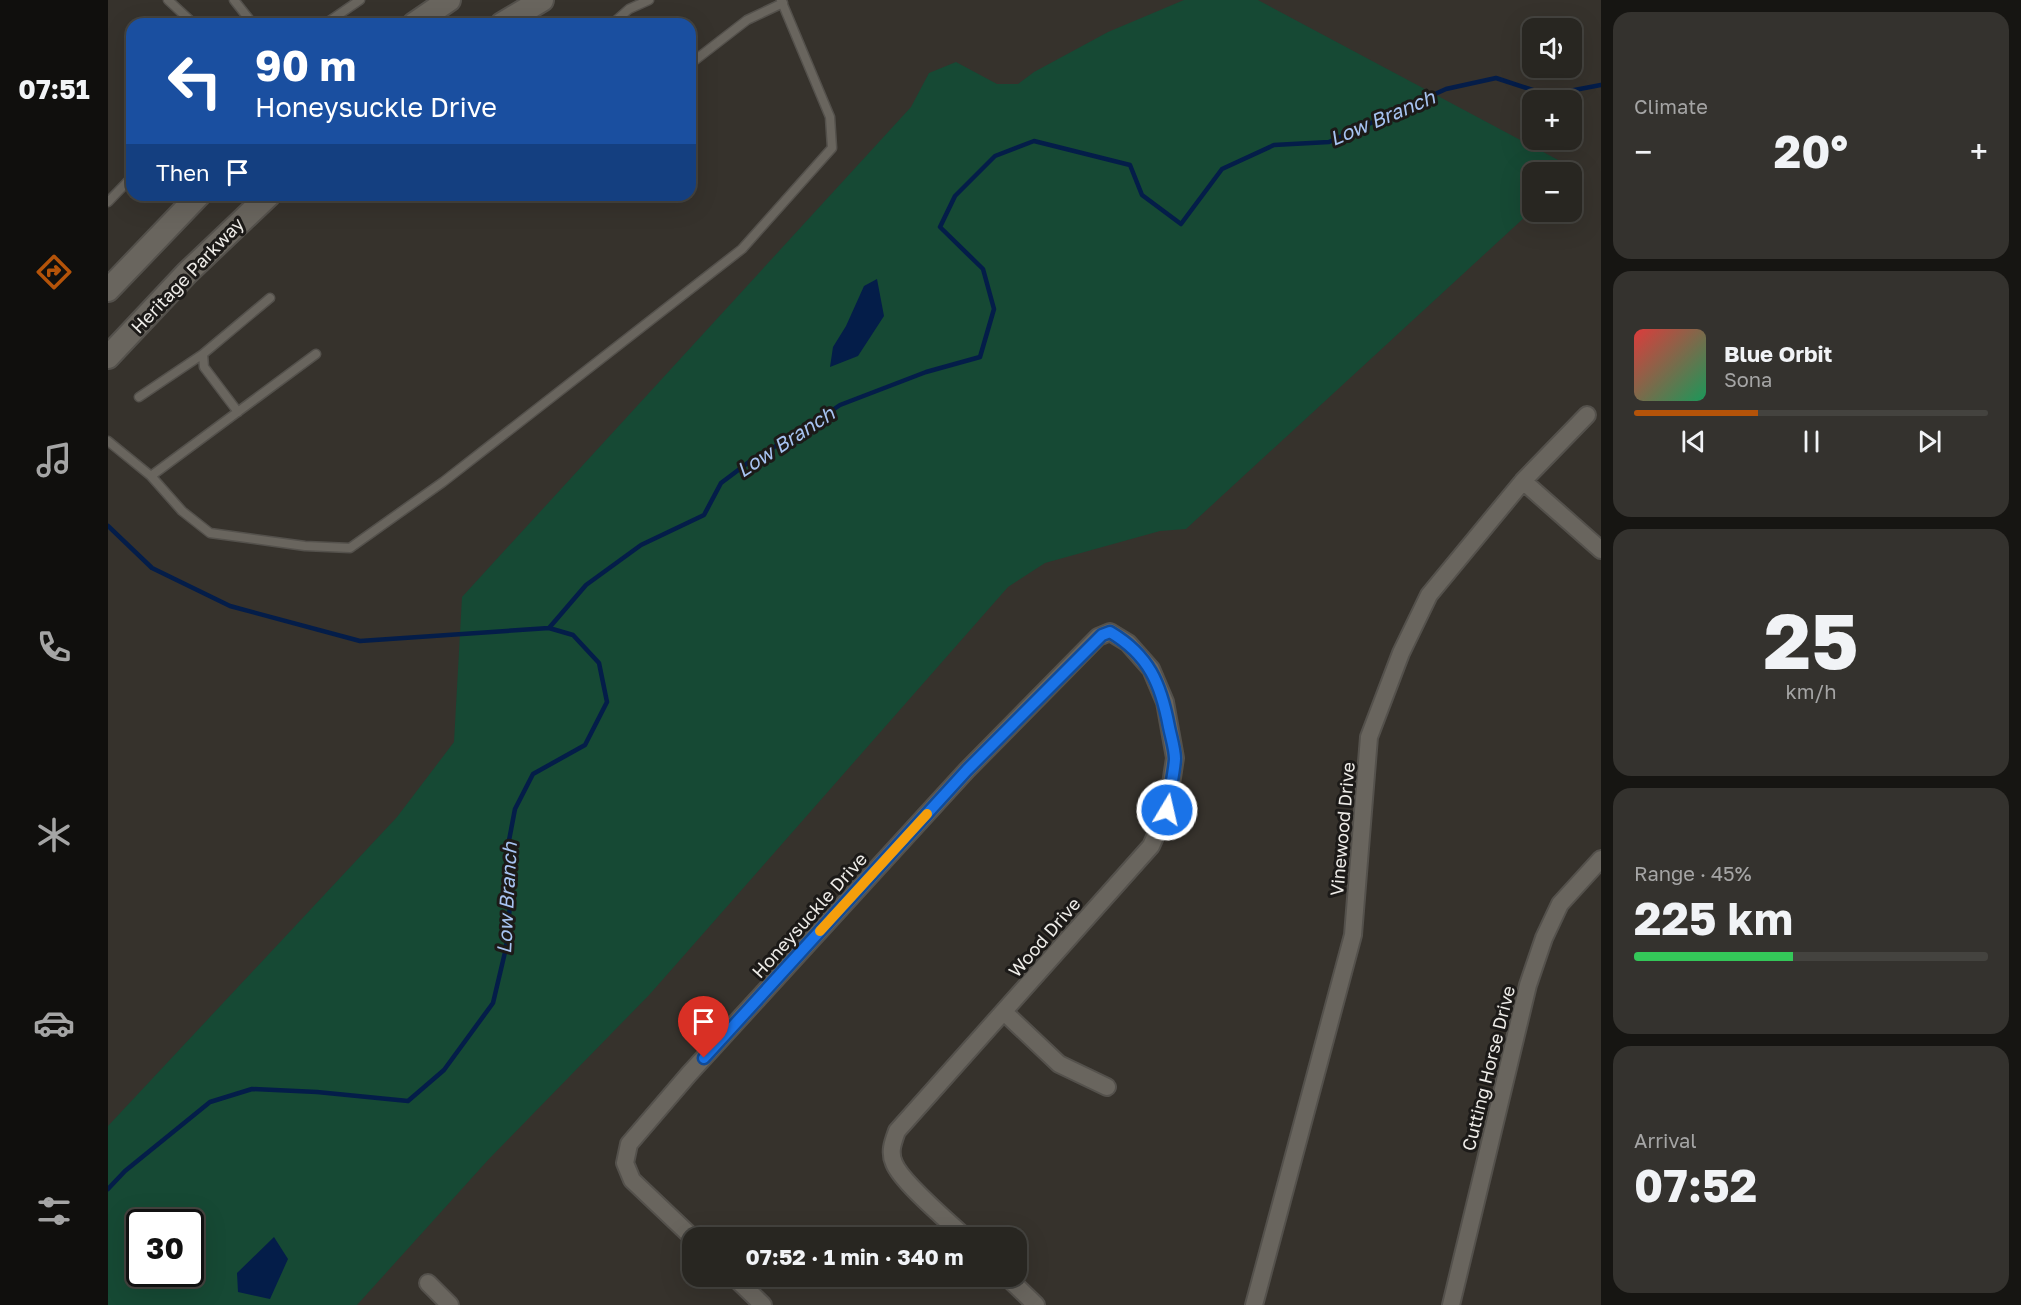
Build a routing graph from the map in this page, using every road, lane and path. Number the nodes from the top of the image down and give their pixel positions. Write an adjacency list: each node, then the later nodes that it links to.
1 (168, 0): 7 (lane)
2 (234, 0): 8 (lane)
3 (360, 0): 9 (lane)
4 (542, 0): 10 (main road)
5 (649, 0): 11 (lane)
6 (782, 2): 12 (lane); 26 (lane)
7 (188, 18)
8 (248, 18)
9 (334, 18)
10 (512, 18)
11 (619, 18)
12 (696, 59)
13 (126, 183): 16 (lane)
14 (193, 201): 17 (main road)
15 (263, 201): 21 (main road, Heritage Parkway)
16 (108, 202)
17 (108, 290)
18 (270, 298): 19 (lane)
19 (202, 354): 22 (lane); 23 (lane)
20 (316, 354): 23 (lane)
21 (108, 357)
22 (139, 397)
23 (238, 412): 26 (lane)
24 (1587, 415): 27 (street, Vinewood Drive)
25 (108, 441): 26 (lane)
26 (152, 476)
27 (1524, 481): 28 (street); 41 (street, Vinewood Drive)
28 (1601, 550)
29 (1110, 632): 31 (street, Wood Drive); 34 (street, Honeysuckle Drive)
30 (1601, 859): 42 (street, Cutting Horse Drive)
31 (1004, 1012): 32 (street); 33 (street, Wood Drive)
32 (1107, 1087)
33 (955, 1227)
34 (682, 1228)
35 (428, 1283): 38 (street)
36 (744, 1287): 39 (street)
37 (1017, 1287): 40 (street)
38 (450, 1305)
39 (763, 1305)
40 (1036, 1305)
41 (1254, 1305)
42 (1451, 1305)

